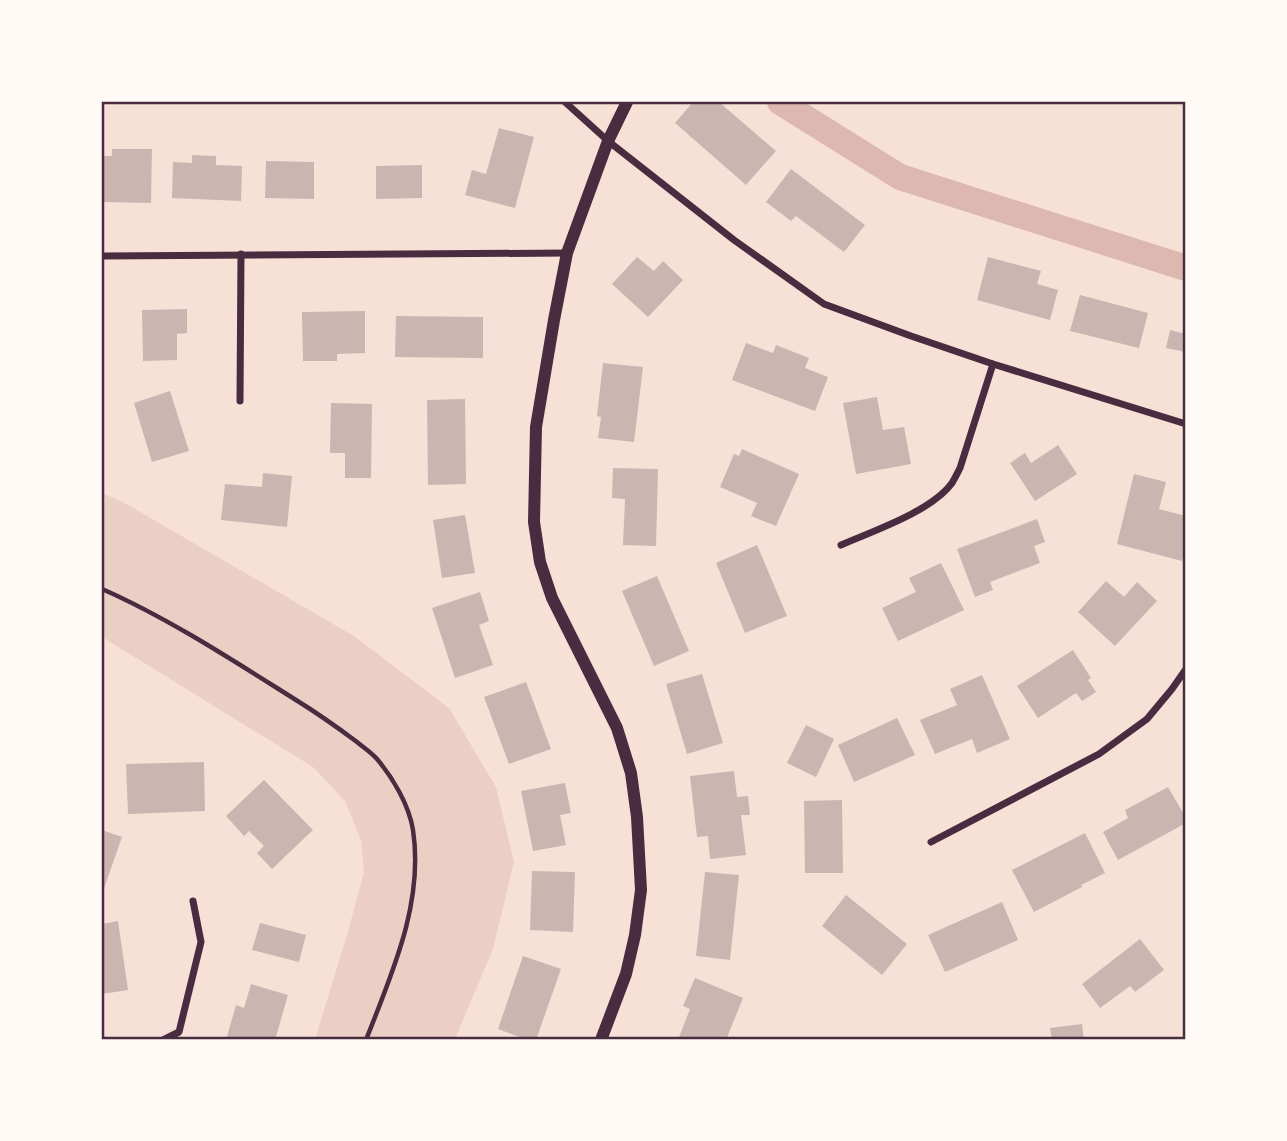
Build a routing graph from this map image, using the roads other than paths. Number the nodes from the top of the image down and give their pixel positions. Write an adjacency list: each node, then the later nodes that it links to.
1 (565, 102): 3 (street)
2 (626, 102): 3 (street)
3 (608, 141): 4 (street); 7 (street)
4 (566, 253): 5 (street); 15 (street)
5 (241, 254): 6 (street); 8 (street)
6 (102, 256)
7 (993, 364): 9 (street); 10 (street)
8 (240, 401)
9 (1185, 424)
10 (841, 545)
11 (1185, 669): 12 (street)
12 (930, 842)
13 (193, 901): 14 (street)
14 (163, 1040)
15 (601, 1040)

